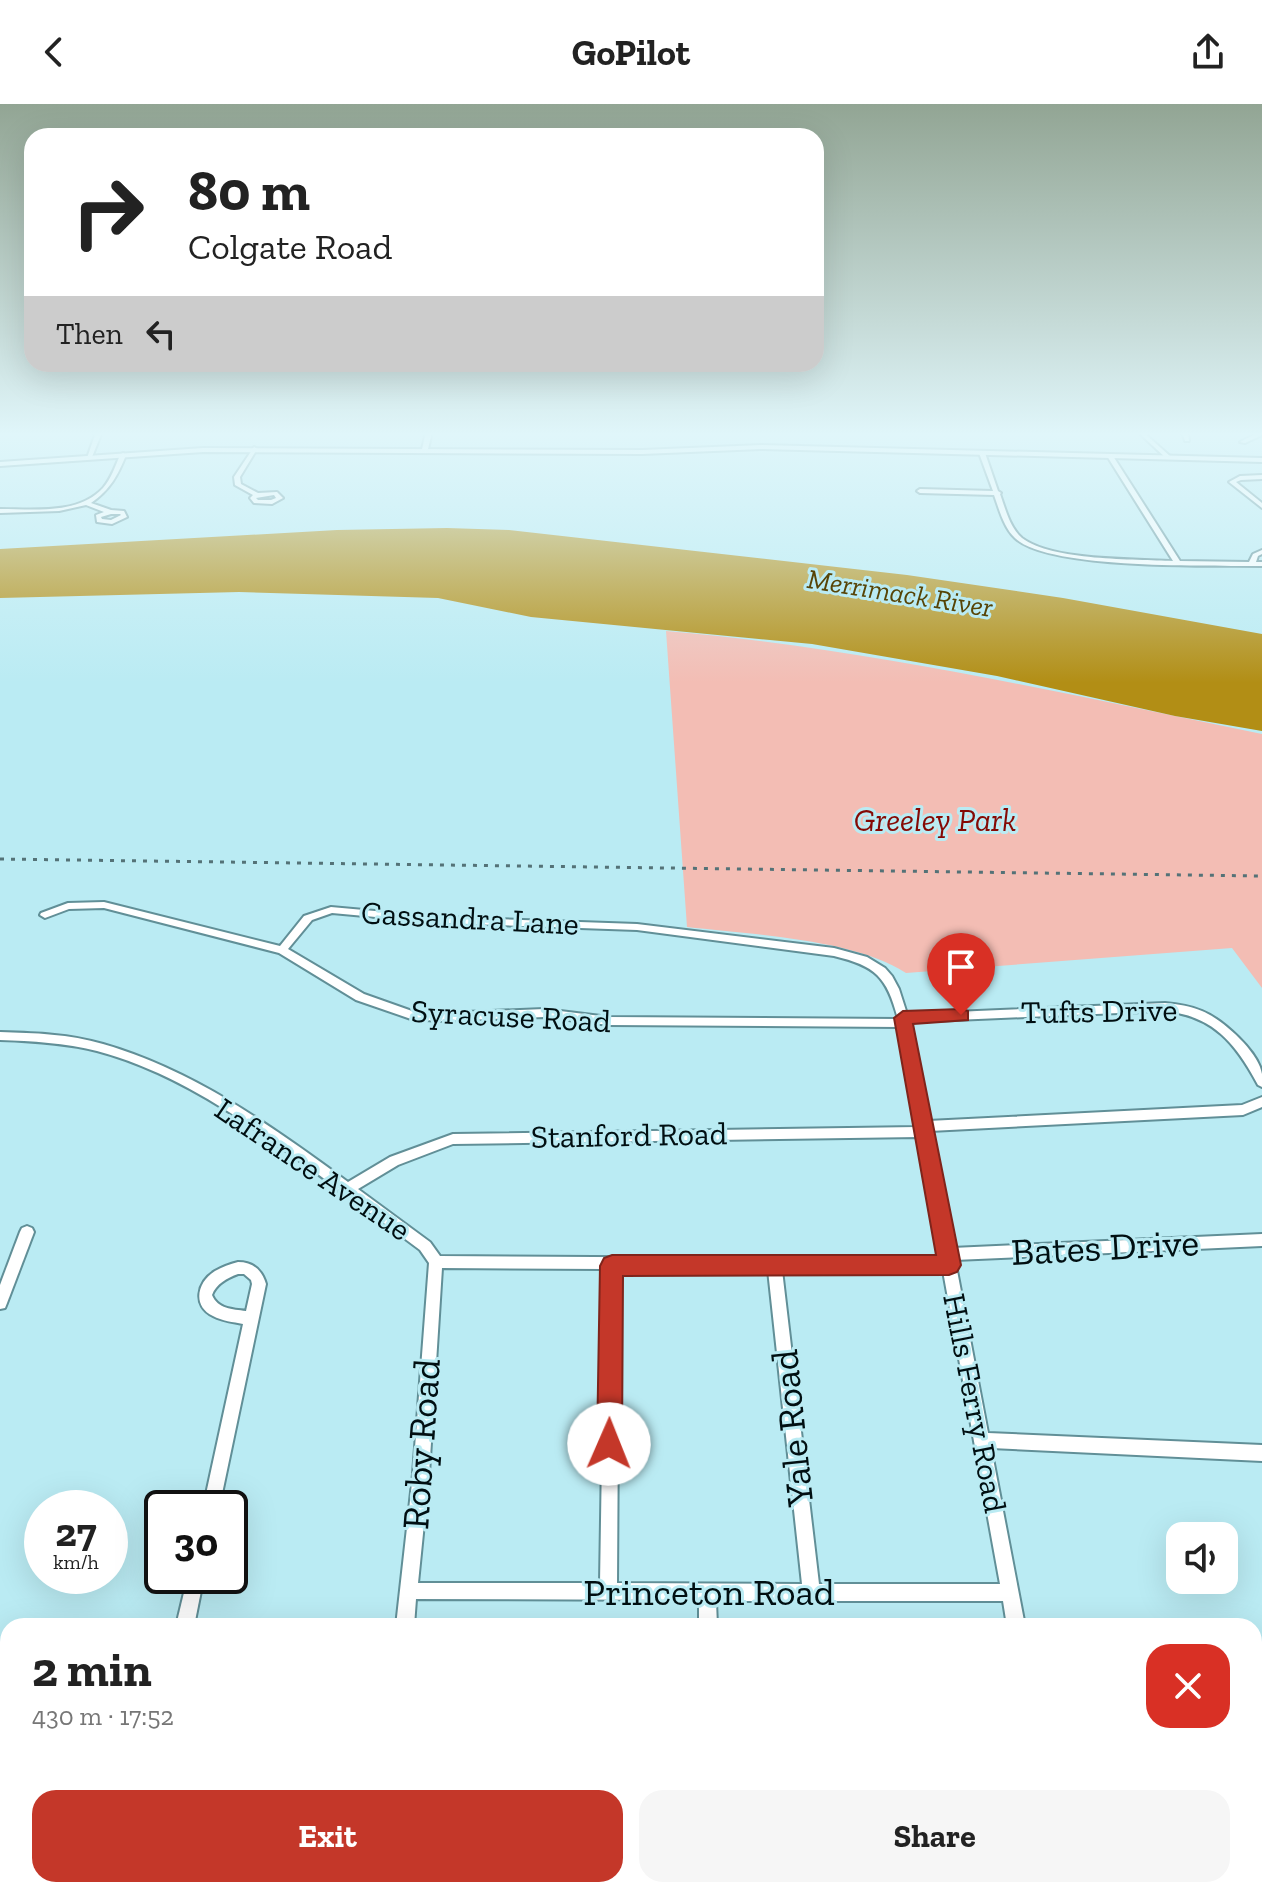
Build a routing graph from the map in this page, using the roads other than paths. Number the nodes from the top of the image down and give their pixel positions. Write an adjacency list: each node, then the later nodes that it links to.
1 (1007, 516): 4 (street)
2 (1148, 516): 4 (street)
3 (1262, 552): 5 (street)
4 (1177, 561): 5 (street)
5 (1252, 564): 6 (street)
6 (1262, 564)
7 (45, 915): 9 (street, Syracuse Road)
8 (673, 931): 9 (street, Cassandra Lane); 10 (street, Hills Ferry Road)
9 (282, 950): 10 (street, Syracuse Road)
10 (903, 1021): 12 (street, Tufts Drive); 14 (street, Hills Ferry Road)
11 (0, 1036): 15 (street, Lafrance Avenue)
12 (1262, 1082)
13 (1262, 1102): 14 (street)
14 (924, 1129): 15 (street, Stanford Road); 18 (street, Hills Ferry Road)
15 (345, 1190): 19 (street, Lafrance Avenue)
16 (27, 1232): 22 (street)
17 (1262, 1240): 18 (street, Bates Drive)
18 (948, 1260): 20 (street, Bates Drive); 24 (street, Hills Ferry Road)
19 (436, 1262): 21 (street, Bates Drive); 27 (street, Roby Road)
20 (774, 1263): 21 (street, Bates Drive); 30 (street, Yale Road)
21 (612, 1266): 28 (street)
22 (0, 1303)
23 (252, 1319): 26 (street)
24 (983, 1440): 25 (street); 31 (street, Hills Ferry Road)
25 (1262, 1453)
26 (215, 1490)
27 (409, 1591): 28 (street, Princeton Road); 34 (street, Roby Road)
28 (608, 1592): 29 (street, Princeton Road)
29 (707, 1592): 30 (street, Princeton Road); 35 (street)
30 (811, 1592): 31 (street, Princeton Road)
31 (1009, 1593): 36 (street, Hills Ferry Road)
32 (192, 1594): 33 (street)
33 (187, 1618)
34 (406, 1618)
35 (708, 1618)
36 (1014, 1618)

